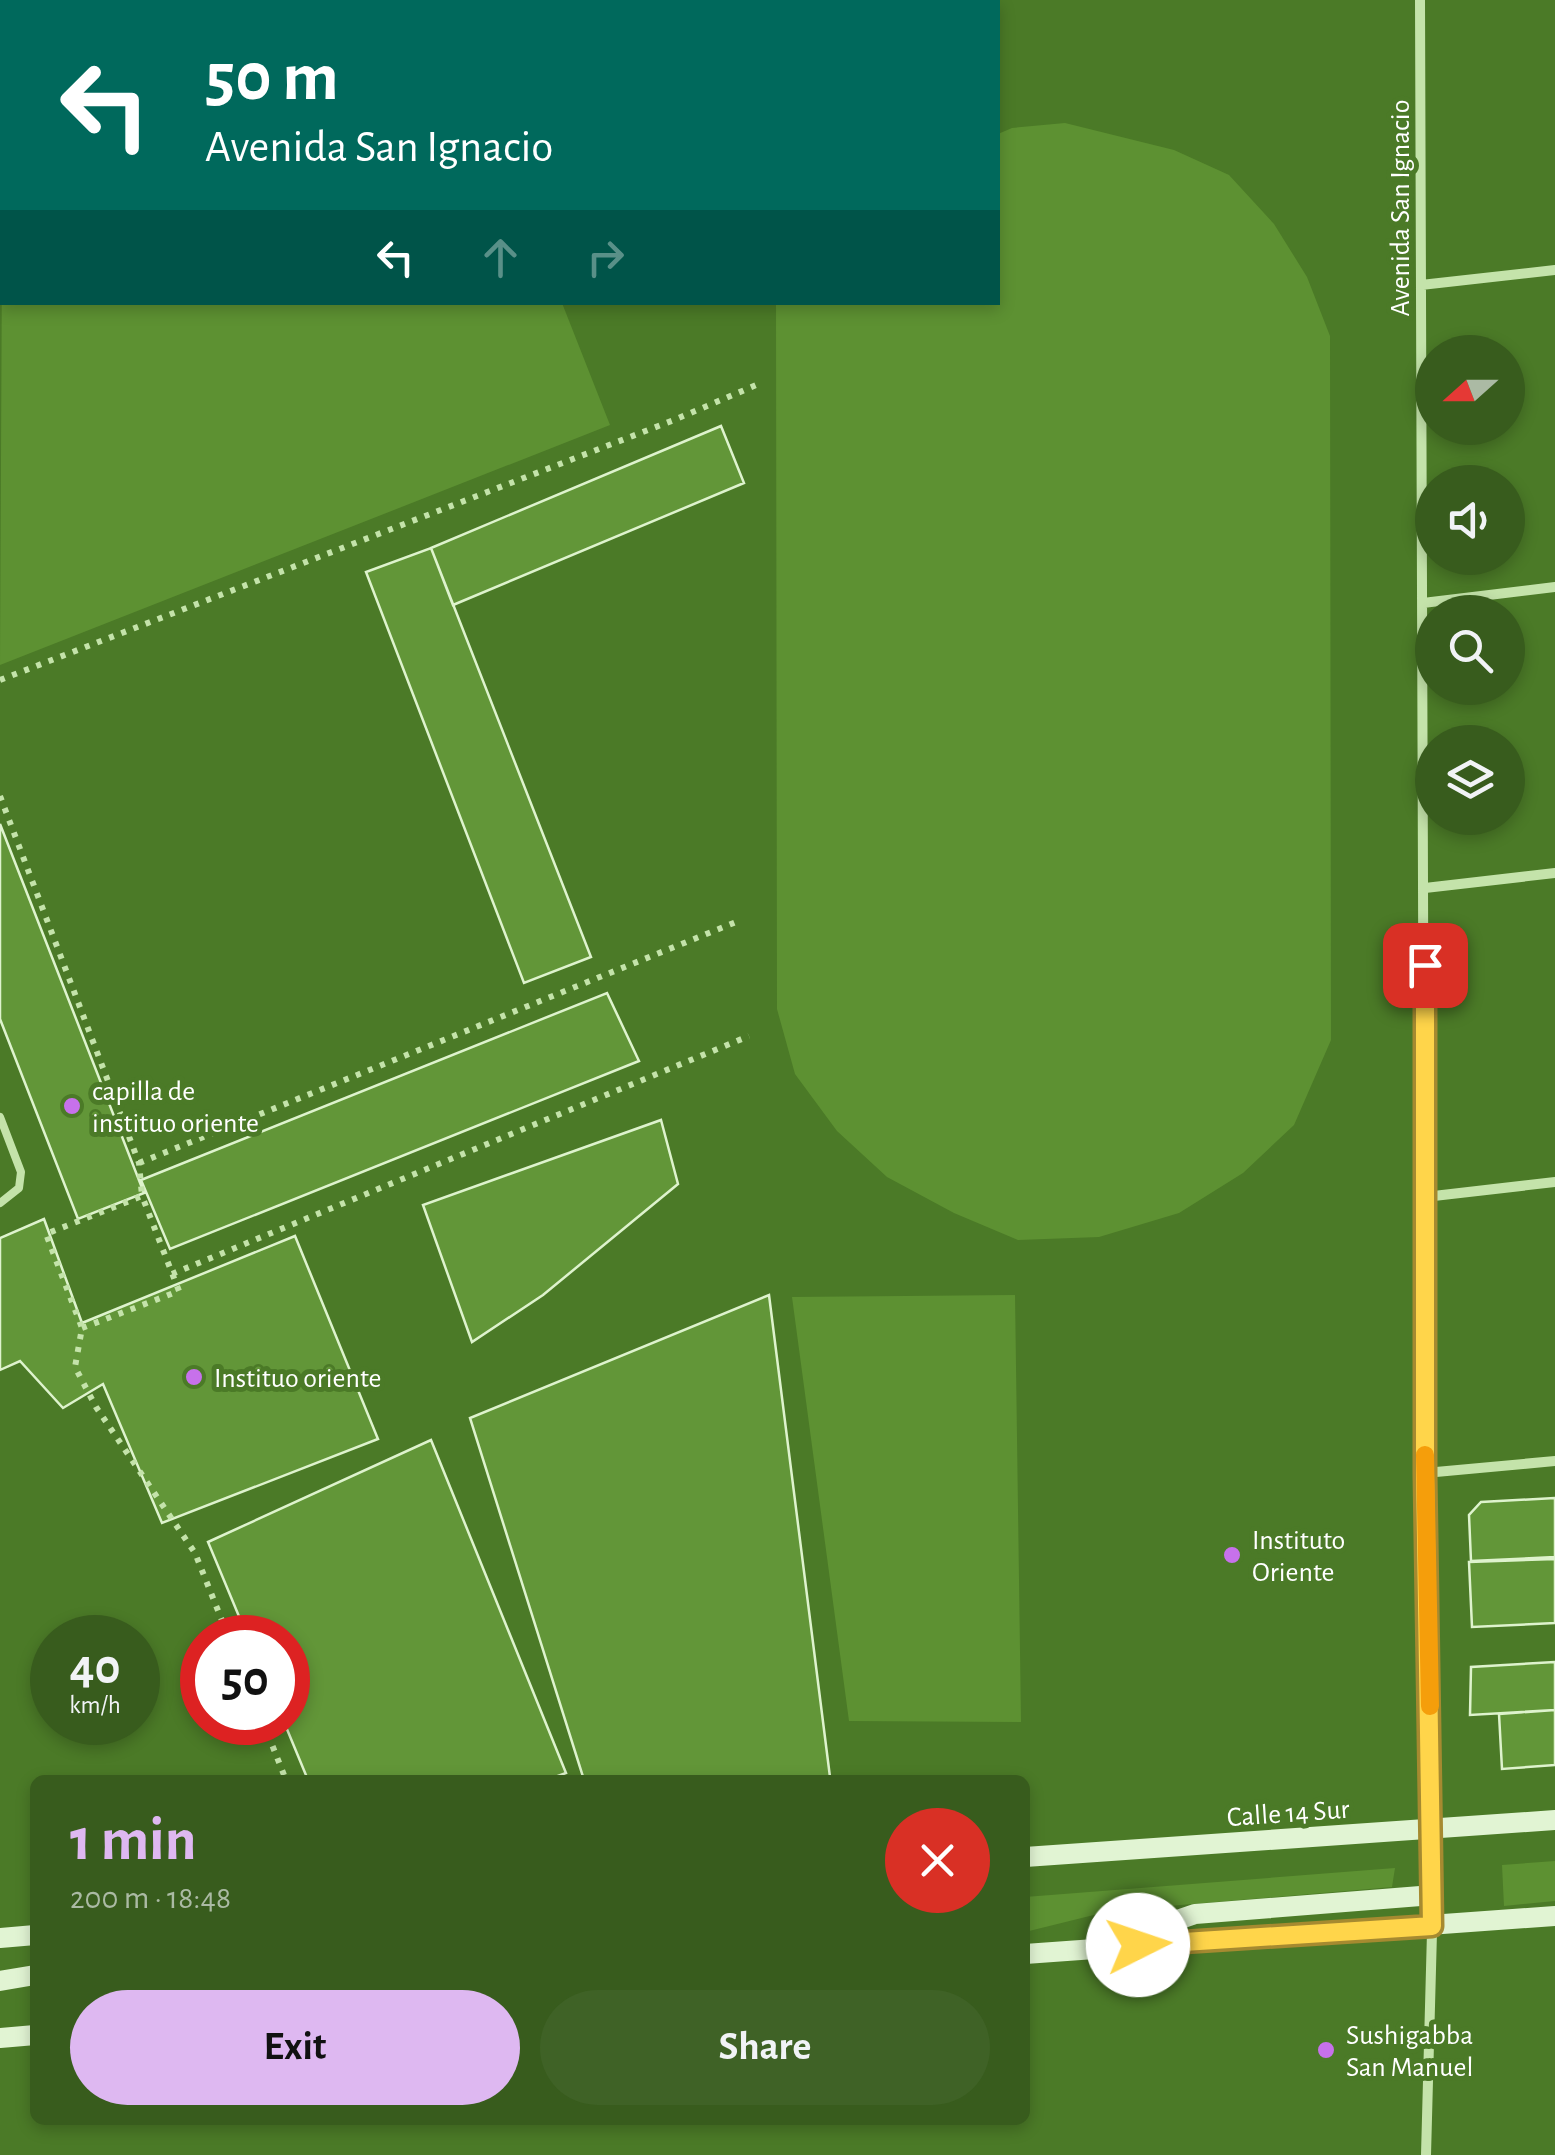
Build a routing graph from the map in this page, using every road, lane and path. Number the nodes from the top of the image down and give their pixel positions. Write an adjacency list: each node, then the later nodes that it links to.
1 (1420, 0): 3 (street, Avenida San Ignacio)
2 (1555, 270): 3 (street)
3 (1422, 285): 6 (street, Avenida San Ignacio)
4 (761, 383): 8 (path)
5 (1555, 586): 7 (street)
6 (1423, 595)
7 (1485, 595)
8 (0, 680)
9 (1424, 705): 12 (street, Avenida San Ignacio)
10 (0, 796): 16 (path)
11 (1555, 873): 12 (street)
12 (1425, 888): 19 (street, Avenida San Ignacio)
13 (741, 920): 16 (path)
14 (748, 1036): 21 (path)
15 (0, 1117): 20 (lane)
16 (140, 1163): 18 (path)
17 (1555, 1182): 19 (street)
18 (142, 1196): 21 (path); 22 (path)
19 (1425, 1197): 24 (street, Avenida San Ignacio)
20 (0, 1203)
21 (172, 1274): 22 (path)
22 (82, 1328): 25 (path)
23 (1555, 1461): 24 (street)
24 (1425, 1474): 29 (street, Avenida San Ignacio)
25 (220, 1615)
26 (272, 1745): 27 (path)
27 (284, 1775)
28 (1555, 1820): 29 (main road, Calle 14 Sur)
29 (1432, 1831): 30 (main road, Calle 14 Sur); 31 (street, Avenida San Ignacio)
30 (1030, 1857)
31 (1433, 1895): 33 (street, Avenida San Ignacio); 36 (main road)
32 (1555, 1916): 33 (main road)
33 (1432, 1926): 36 (main road); 42 (street, Avenida San Ignacio)
34 (30, 1935): 35 (main road)
35 (0, 1938)
36 (1101, 1948): 37 (main road)
37 (1030, 1954)
38 (30, 1975): 39 (main road)
39 (0, 1981)
40 (30, 2035): 41 (main road)
41 (0, 2038)
42 (1426, 2155)

